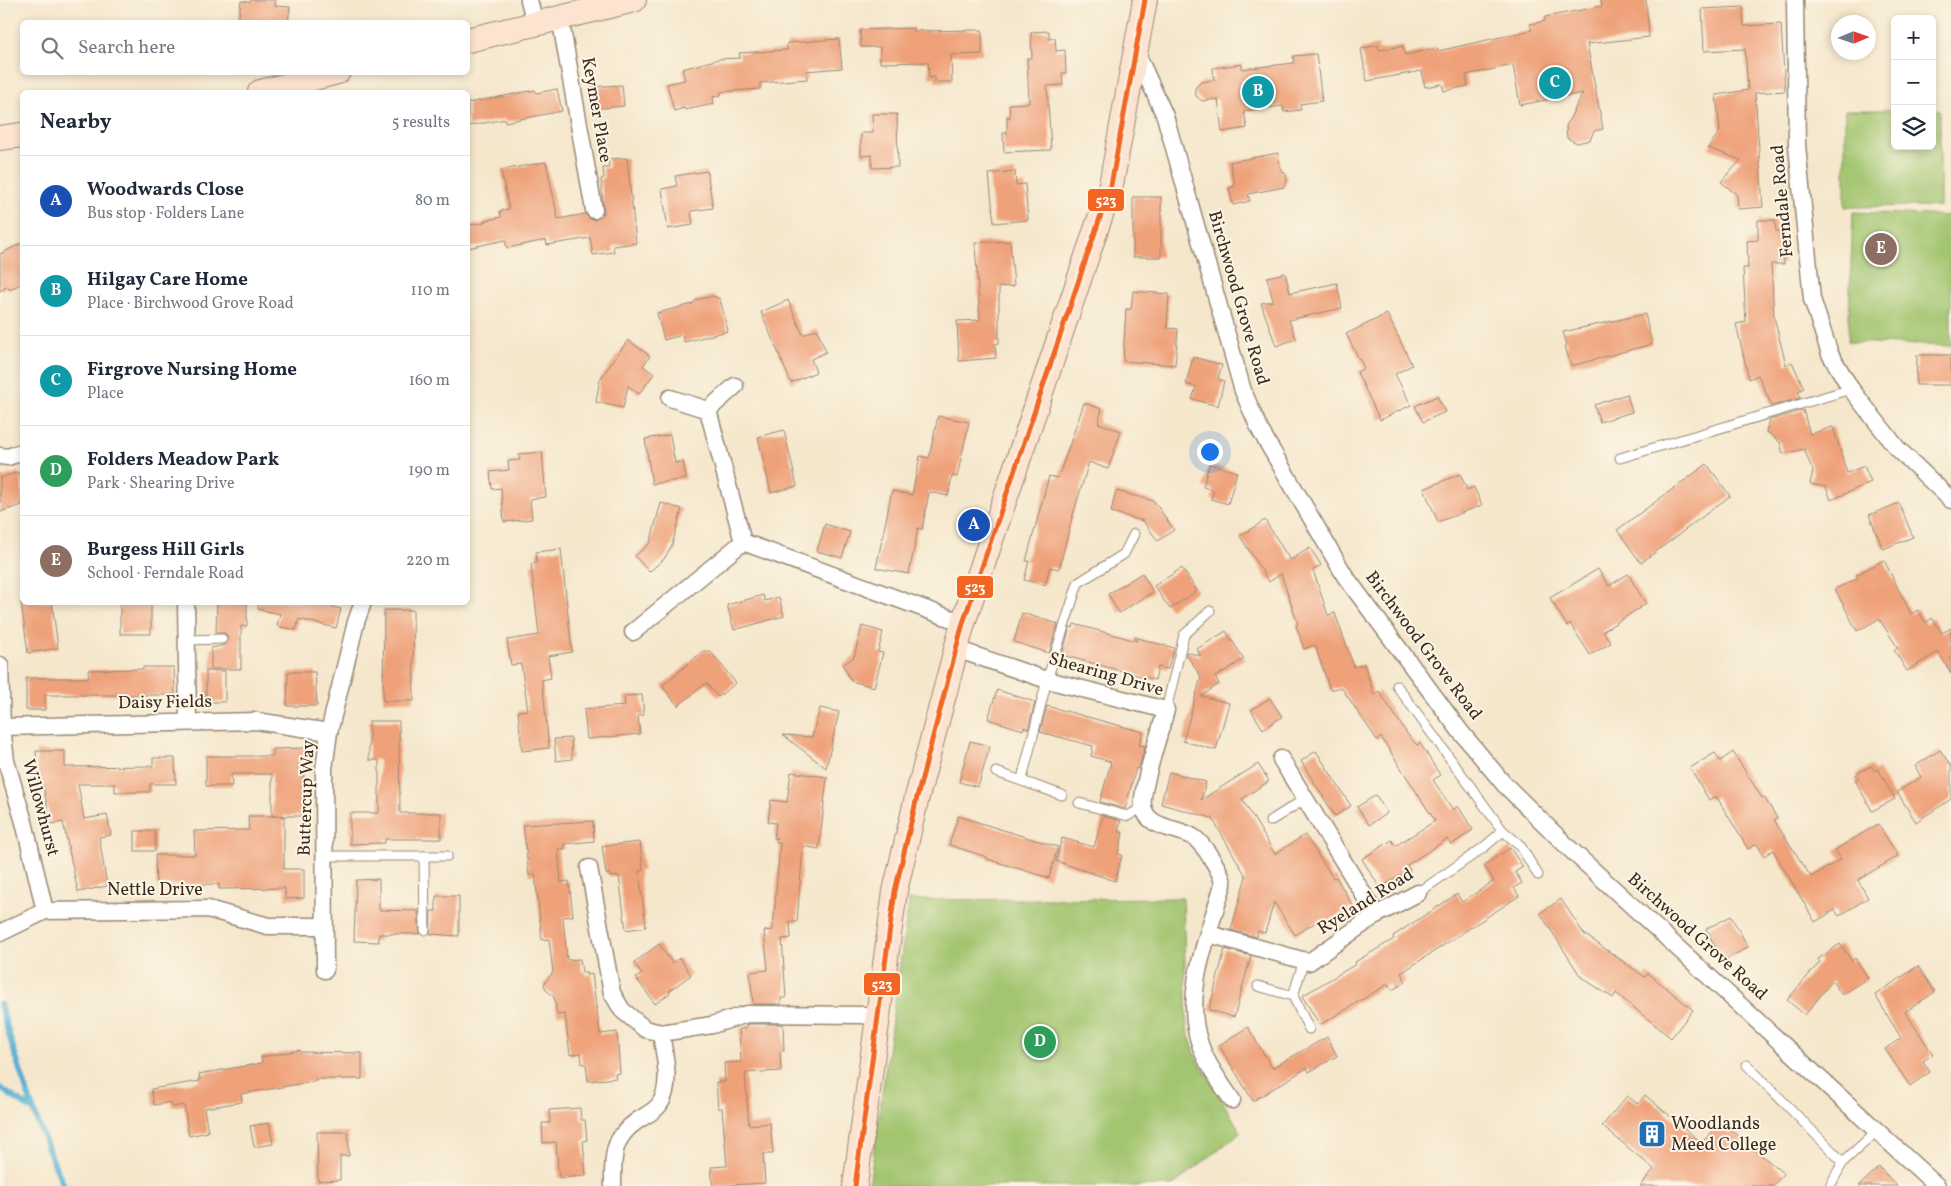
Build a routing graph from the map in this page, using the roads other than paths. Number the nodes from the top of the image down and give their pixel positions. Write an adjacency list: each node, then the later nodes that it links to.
1 (529, 0): 6 (street)
2 (634, 0): 5 (main road)
3 (1145, 0): 8 (main road)
4 (1795, 0): 15 (street, Ferndale Road)
5 (560, 17): 6 (main road); 13 (street, Keymer Place)
6 (535, 24): 7 (main road)
7 (470, 40)
8 (1137, 54): 27 (main road); 69 (street, Birchwood Grove Road)
9 (326, 75): 10 (main road)
10 (268, 90)
11 (20, 136): 12 (main road)
12 (0, 138)
13 (594, 210)
14 (736, 386): 17 (street)
15 (1852, 389): 20 (lane); 21 (street, Ferndale Road)
16 (670, 398): 17 (street)
17 (708, 410): 23 (street)
18 (20, 453): 19 (street)
19 (0, 456)
20 (1620, 458)
21 (1951, 500)
22 (1134, 534): 33 (lane)
23 (743, 542): 27 (street); 28 (street)
24 (186, 605): 30 (street)
25 (362, 605): 38 (street, Buttercup Way)
26 (1210, 610): 35 (lane)
27 (963, 623): 31 (main road)
28 (633, 632)
29 (222, 639): 30 (lane)
30 (187, 640): 36 (street)
31 (956, 649): 33 (street, Shearing Drive); 64 (main road)
32 (0, 665): 37 (street, Willowhurst)
33 (1047, 680): 35 (street, Shearing Drive); 41 (lane)
34 (1397, 686): 47 (lane)
35 (1166, 710): 45 (street, Shearing Drive)
36 (188, 722): 37 (street, Daisy Fields); 38 (street, Daisy Fields)
37 (2, 727): 54 (street, Willowhurst)
38 (329, 732): 48 (street, Buttercup Way)
39 (1281, 759): 43 (street)
40 (996, 772): 41 (lane)
41 (1022, 779): 42 (lane)
42 (1062, 795)
43 (1305, 799): 46 (lane); 55 (street)
44 (1079, 803): 45 (lane)
45 (1143, 807): 59 (street)
46 (1270, 821)
47 (1503, 831): 52 (lane); 53 (lane, Ryeland Road)
48 (325, 856): 49 (lane); 56 (street, Buttercup Way)
49 (424, 856): 50 (lane); 57 (lane)
50 (447, 856)
51 (589, 868): 66 (street)
52 (1538, 875)
53 (1418, 892): 55 (street, Ryeland Road)
54 (45, 911): 56 (street, Nettle Drive); 58 (street)
55 (1376, 914): 60 (street, Ryeland Road)
56 (324, 926): 61 (street, Buttercup Way)
57 (425, 930)
58 (0, 932)
59 (1209, 934): 60 (street); 68 (street)
60 (1304, 960): 63 (lane)
61 (326, 970)
62 (1258, 986): 63 (lane)
63 (1293, 996): 65 (lane)
64 (878, 1018): 66 (street); 72 (main road)
65 (1309, 1029)
66 (661, 1033): 71 (street)
67 (1747, 1065): 70 (lane)
68 (1232, 1100)
69 (1878, 1130): 70 (lane); 74 (street, Birchwood Grove Road)
70 (1843, 1162): 73 (lane)
71 (613, 1186)
72 (856, 1186)
73 (1830, 1186)
74 (1937, 1186)

